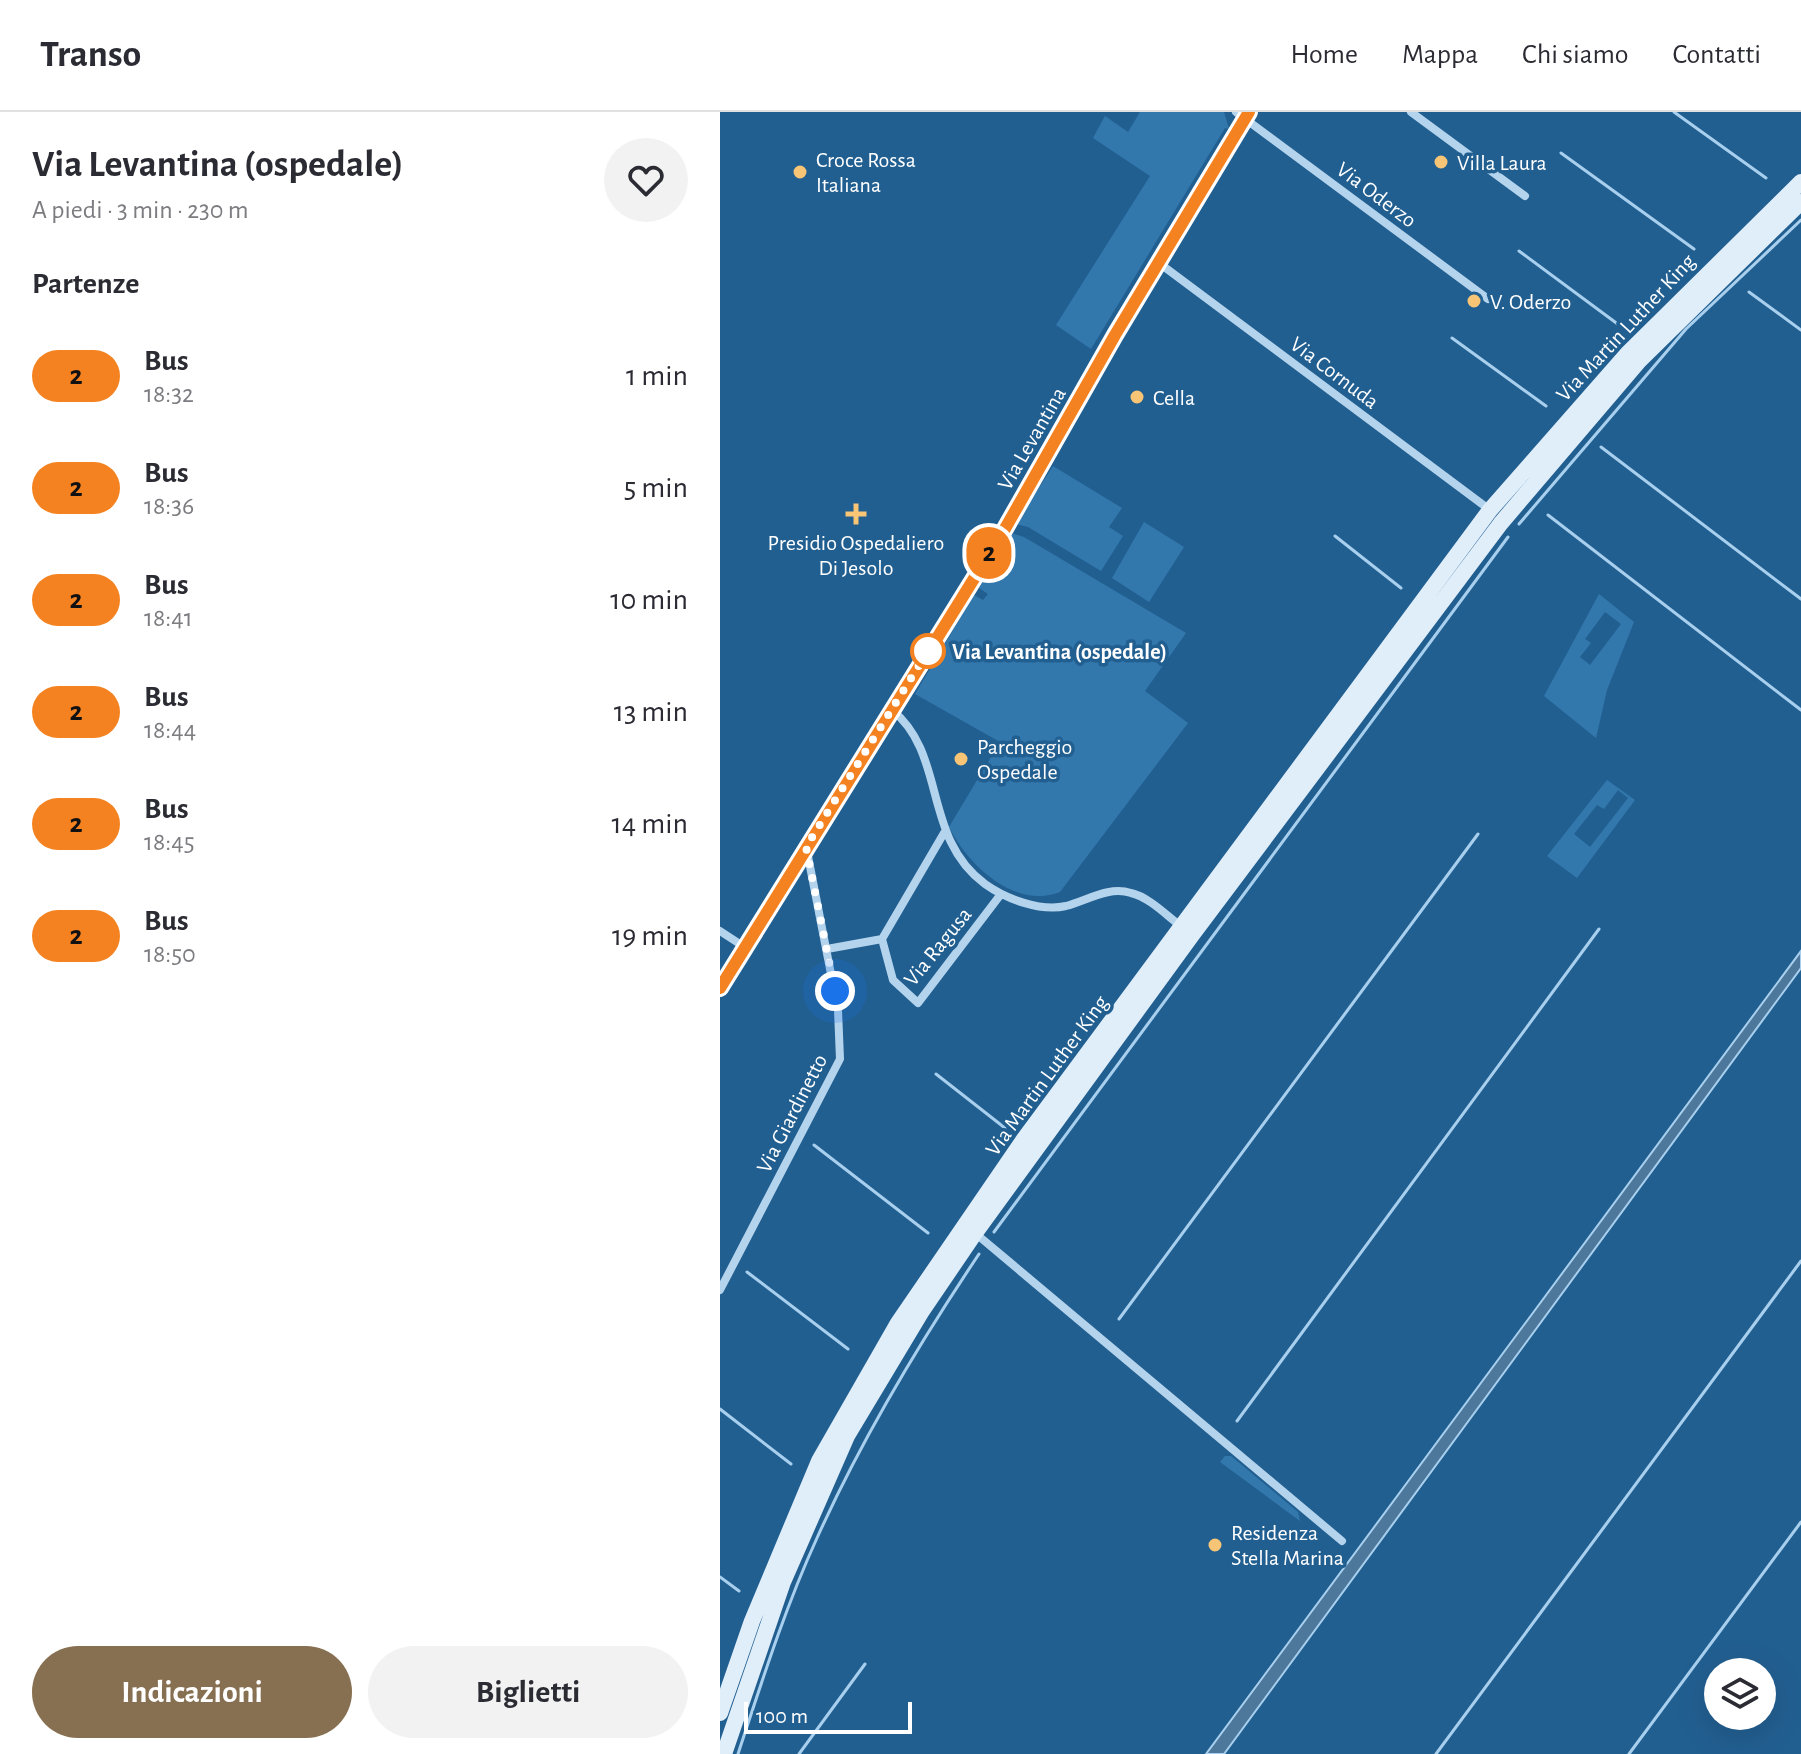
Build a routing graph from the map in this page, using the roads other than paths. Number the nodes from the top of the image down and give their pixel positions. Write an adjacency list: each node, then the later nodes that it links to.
1 (1411, 112): 4 (street)
2 (1243, 114): 6 (street, Via Levantina); 7 (street, Via Oderzo)
3 (1801, 182): 8 (main road, Via Martin Luther King)
4 (1525, 196)
5 (1801, 202): 8 (main road, Via Martin Luther King)
6 (1159, 263): 8 (street, Via Cornuda); 9 (street, Via Levantina)
7 (1488, 299)
8 (1495, 516): 14 (main road, Via Martin Luther King)
9 (891, 709): 10 (street); 11 (street, Via Levantina)
10 (944, 833): 12 (street); 15 (street)
11 (806, 847): 16 (street, Via Levantina); 17 (street, Via Giardinetto)
12 (1001, 894): 14 (street); 15 (street, Via Ragusa)
13 (720, 931): 16 (street)
14 (1187, 931): 19 (main road, Via Martin Luther King); 22 (main road, Via Martin Luther King)
15 (882, 939): 17 (street)
16 (746, 948): 18 (street, Via Levantina)
17 (827, 949): 20 (street, Via Giardinetto)
18 (720, 988)
19 (975, 1233): 21 (street); 23 (main road, Via Martin Luther King)
20 (720, 1290)
21 (1342, 1541)
22 (720, 1713)
23 (724, 1754)

